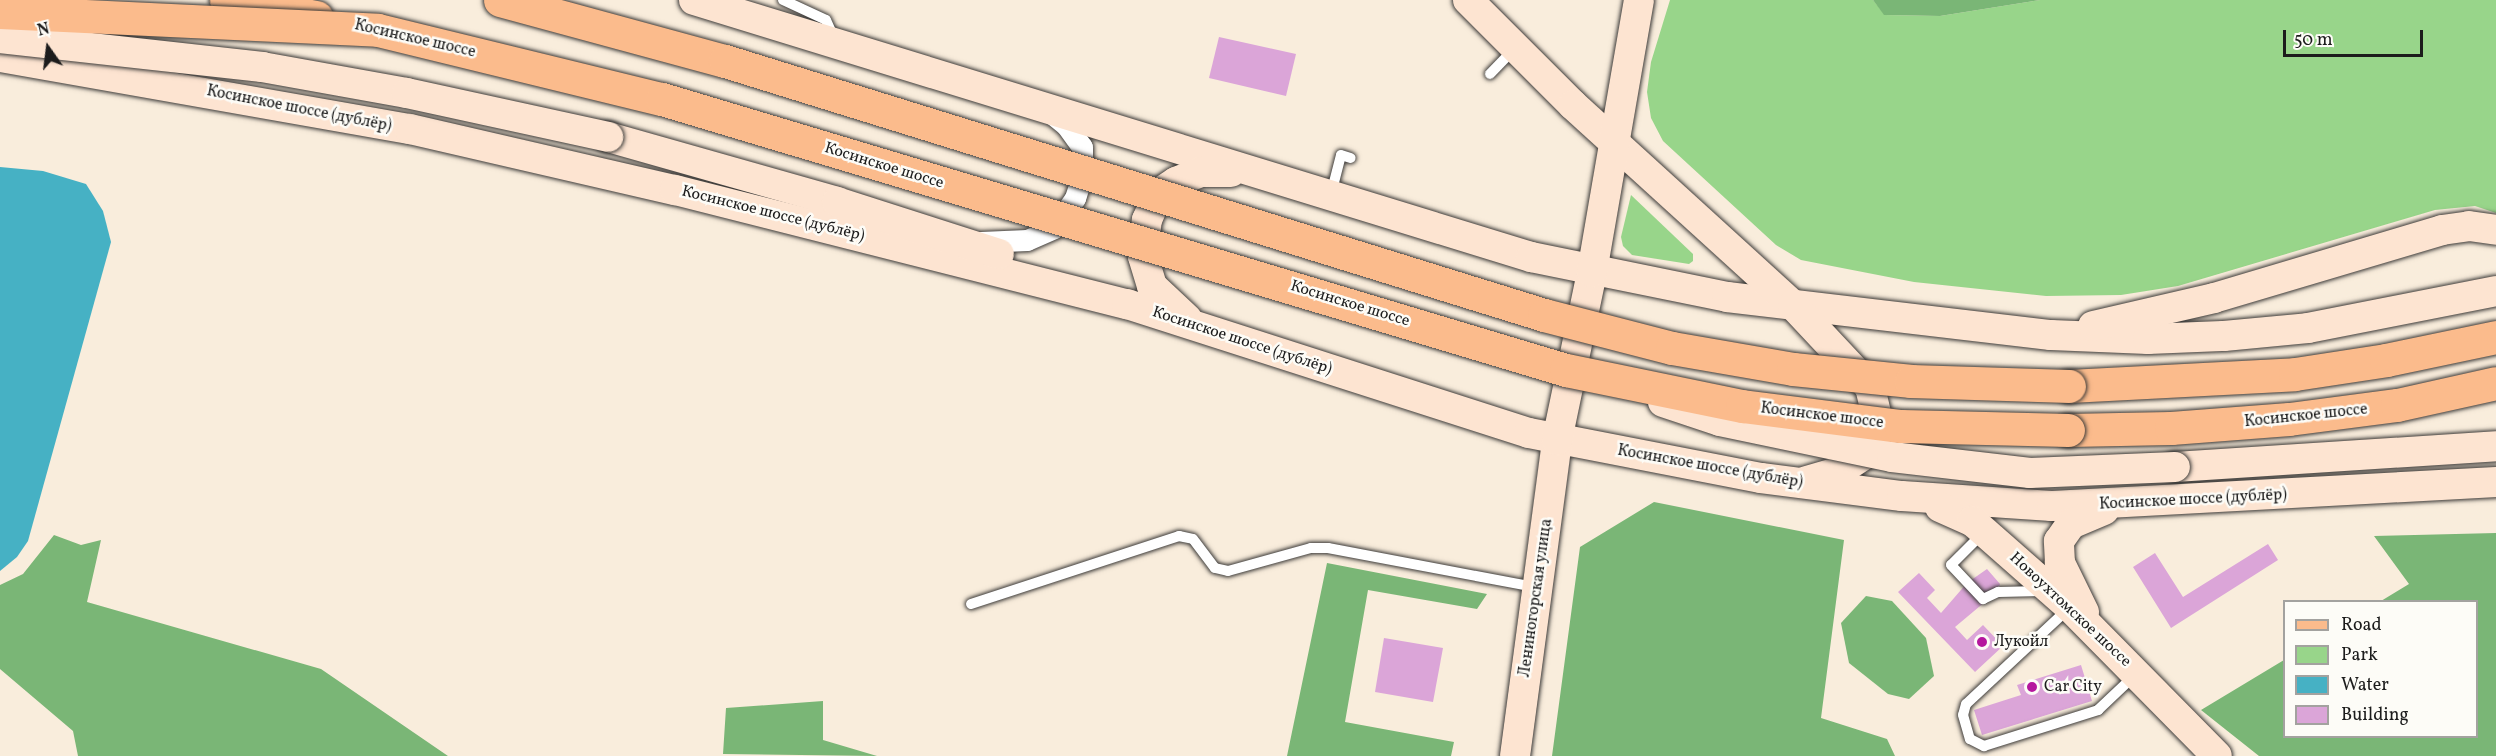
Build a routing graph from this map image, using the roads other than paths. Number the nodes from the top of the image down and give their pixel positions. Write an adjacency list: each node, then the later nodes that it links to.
1 (126, 0): 15 (street)
2 (226, 0): 9 (main road, Косинское шоссе, bridge)
3 (500, 0): 29 (main road, bridge)
4 (694, 0): 11 (main road)
5 (783, 0): 11 (lane)
6 (1639, 0): 17 (main road, Лениногорская улица)
7 (1471, 1): 12 (main road)
8 (0, 12): 9 (main road, bridge)
9 (378, 30): 30 (main road, Косинское шоссе, bridge)
10 (0, 38): 22 (main road, bridge)
11 (836, 42): 16 (main road)
12 (1515, 47): 14 (lane); 17 (main road)
13 (0, 57): 15 (main road, Косинское шоссе (дублёр))
14 (1490, 74)
15 (212, 92): 25 (main road, Косинское шоссе (дублёр))
16 (1041, 106): 19 (main road); 22 (street)
17 (1615, 139): 23 (main road, Лениногорская улица); 26 (main road)
18 (1351, 158): 20 (lane)
19 (1249, 173): 20 (main road); 27 (main road)
20 (1330, 197): 23 (main road)
21 (2496, 230): 28 (main road)
22 (959, 240): 25 (main road)
23 (1592, 272): 26 (main road); 32 (main road, Лениногорская улица)
24 (2496, 291): 28 (main road)
25 (1127, 304): 27 (main road, Косинское шоссе (дублёр))
26 (1793, 305): 28 (main road); 35 (main road)
27 (1196, 325): 32 (main road, Косинское шоссе (дублёр))
28 (2051, 335)
29 (2496, 337)
30 (1566, 370): 31 (main road, Косинское шоссе, bridge); 33 (main road, bridge)
31 (2496, 383)
32 (1557, 440): 35 (main road, Косинское шоссе (дублёр)); 39 (main road, Лениногорская улица)
33 (2496, 446)
34 (2496, 482): 37 (main road, Косинское шоссе (дублёр))
35 (1797, 483): 36 (main road, Косинское шоссе (дублёр))
36 (1902, 496): 37 (main road, Косинское шоссе (дублёр)); 38 (main road, Новоухтомское шоссе)
37 (2136, 504): 42 (main road)
38 (1985, 531): 40 (main road, Новоухтомское шоссе); 40 (lane)
39 (1536, 588): 41 (lane); 44 (main road, Лениногорская улица)
40 (2060, 599): 42 (main road, Новоухтомское шоссе); 43 (lane)
41 (971, 604)
42 (2092, 628): 43 (main road, Новоухтомское шоссе)
43 (2136, 674): 45 (main road, Новоухтомское шоссе)
44 (1515, 756)
45 (2217, 756)

